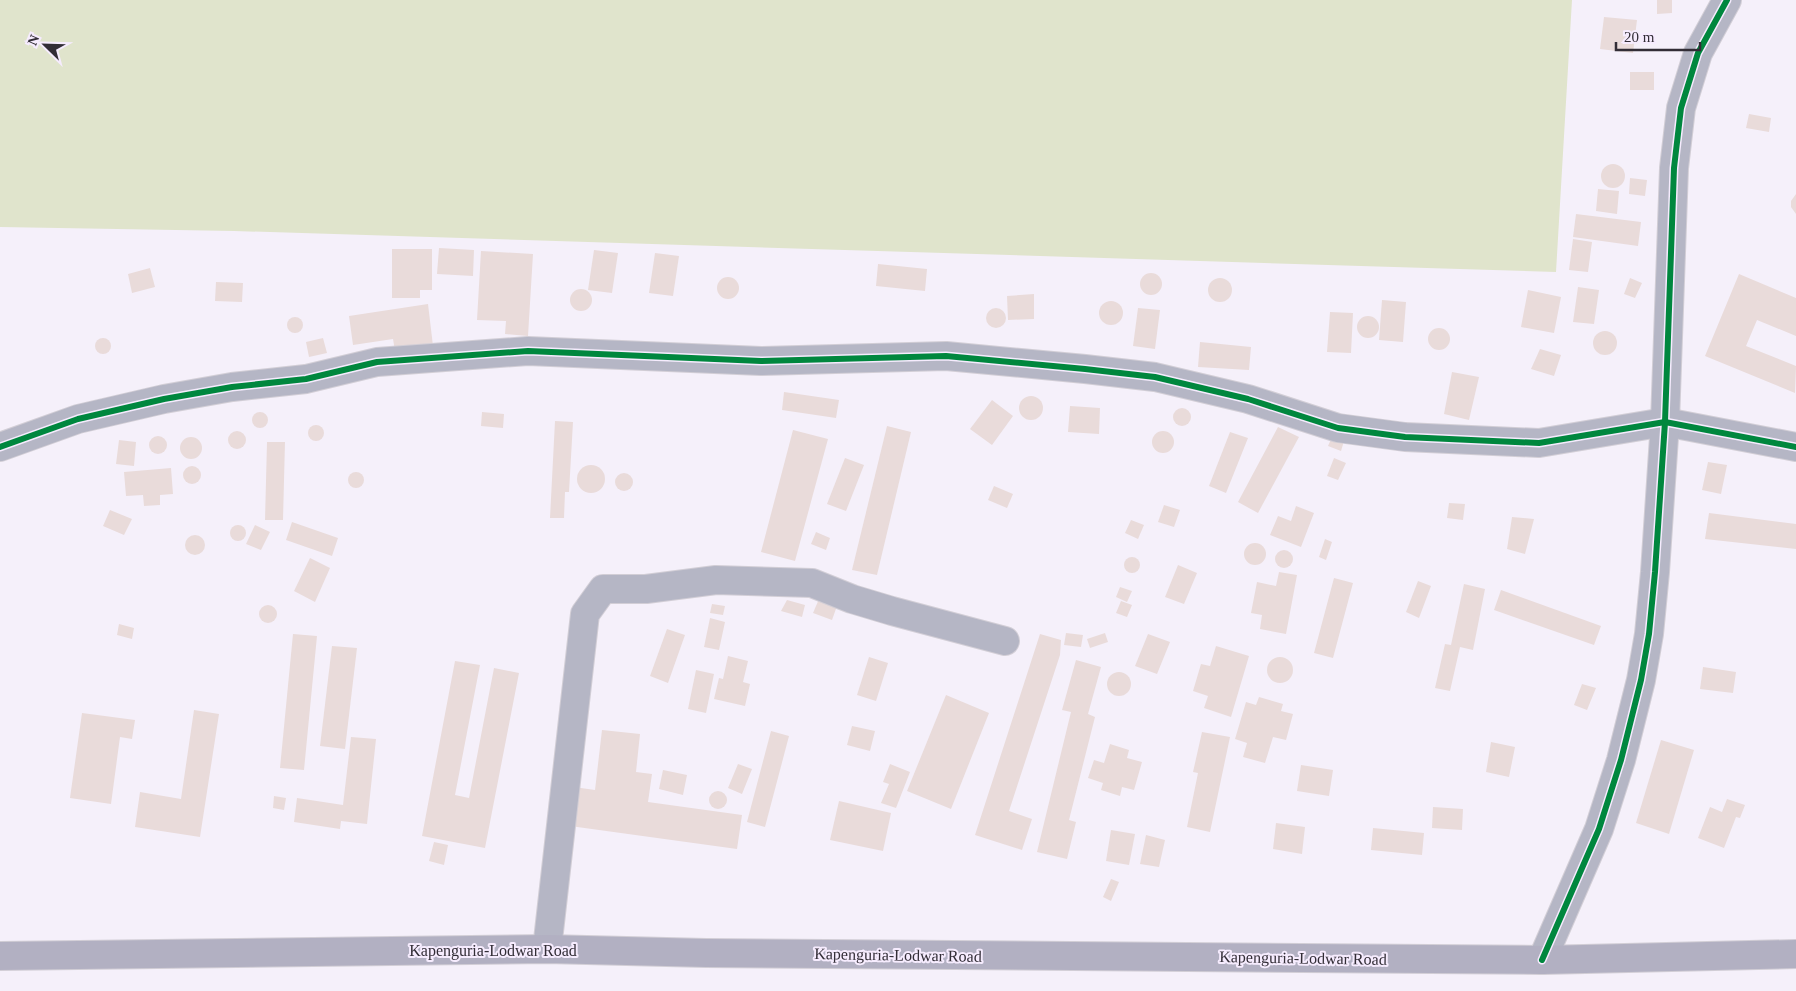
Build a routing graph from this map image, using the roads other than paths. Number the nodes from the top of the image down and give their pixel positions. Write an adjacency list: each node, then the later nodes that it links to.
1 (1727, 0): 2 (street)
2 (1665, 422): 3 (street); 4 (street); 9 (street)
3 (0, 447)
4 (1796, 447)
5 (1005, 641): 6 (street)
6 (547, 949): 8 (highway, Kapenguria-Lodwar Road); 9 (highway, Kapenguria-Lodwar Road)
7 (1796, 954): 9 (highway, Kapenguria-Lodwar Road)
8 (0, 956)
9 (1542, 960)

